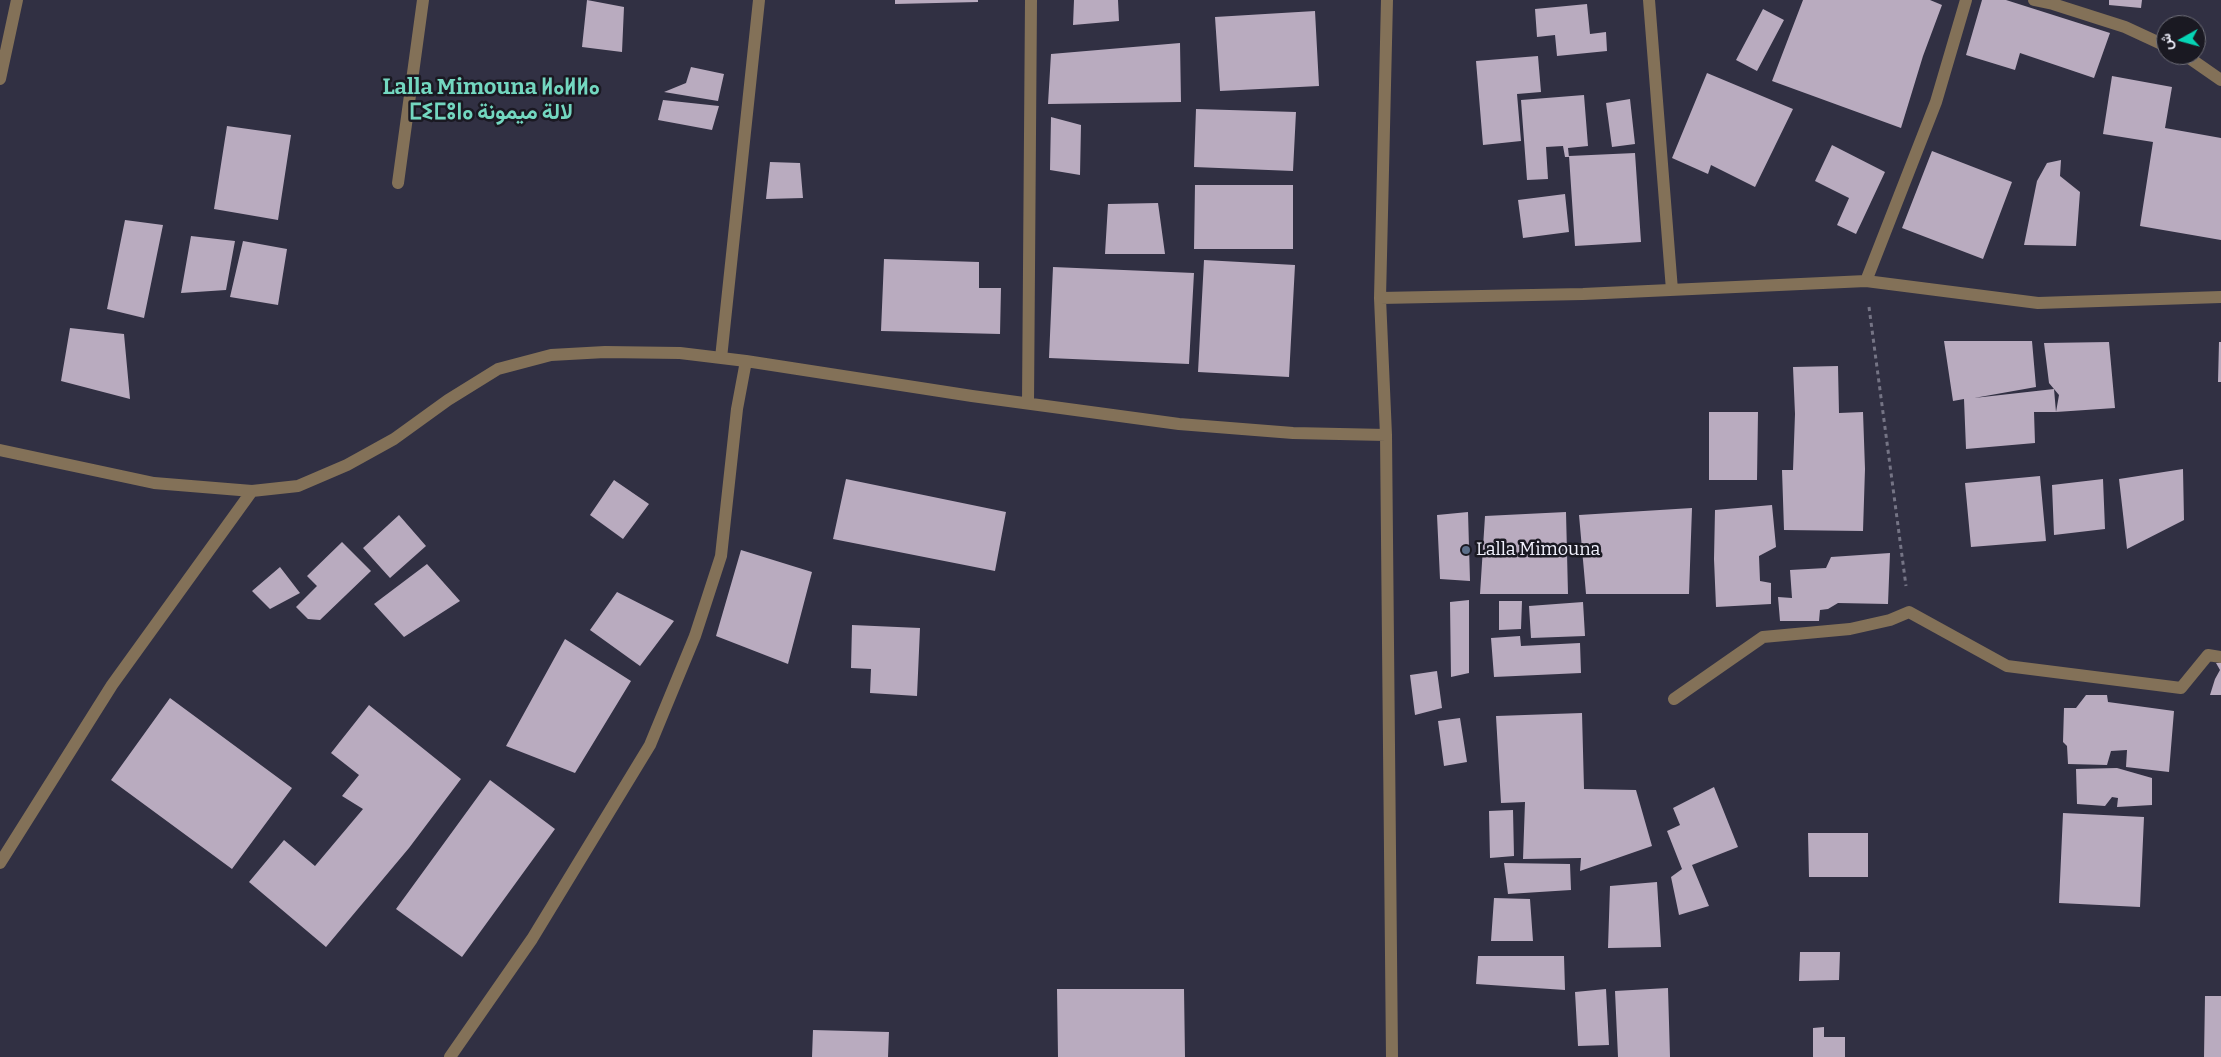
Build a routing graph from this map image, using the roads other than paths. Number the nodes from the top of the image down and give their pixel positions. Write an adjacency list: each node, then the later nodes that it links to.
1 (17, 0): 11 (street)
2 (423, 0): 13 (street)
3 (759, 0): 18 (street)
4 (1031, 0): 20 (street)
5 (1387, 0): 17 (street)
6 (1649, 0): 15 (street)
7 (1966, 0): 14 (street)
8 (2034, 0): 9 (street)
9 (2156, 41)
10 (2199, 65): 12 (street)
11 (0, 80)
12 (2221, 80)
13 (398, 183)
14 (1866, 281): 15 (street); 16 (street)
15 (1672, 290): 17 (street)
16 (2221, 297)
17 (1380, 298): 21 (street)
18 (722, 358): 19 (street); 23 (street)
19 (746, 361): 20 (street); 27 (street)
20 (1028, 404): 21 (street)
21 (1386, 435): 28 (street)
22 (0, 450): 23 (street)
23 (252, 492): 26 (street)
24 (2221, 656): 25 (street)
25 (1674, 698)
26 (0, 863)
27 (450, 1057)
28 (1392, 1057)

